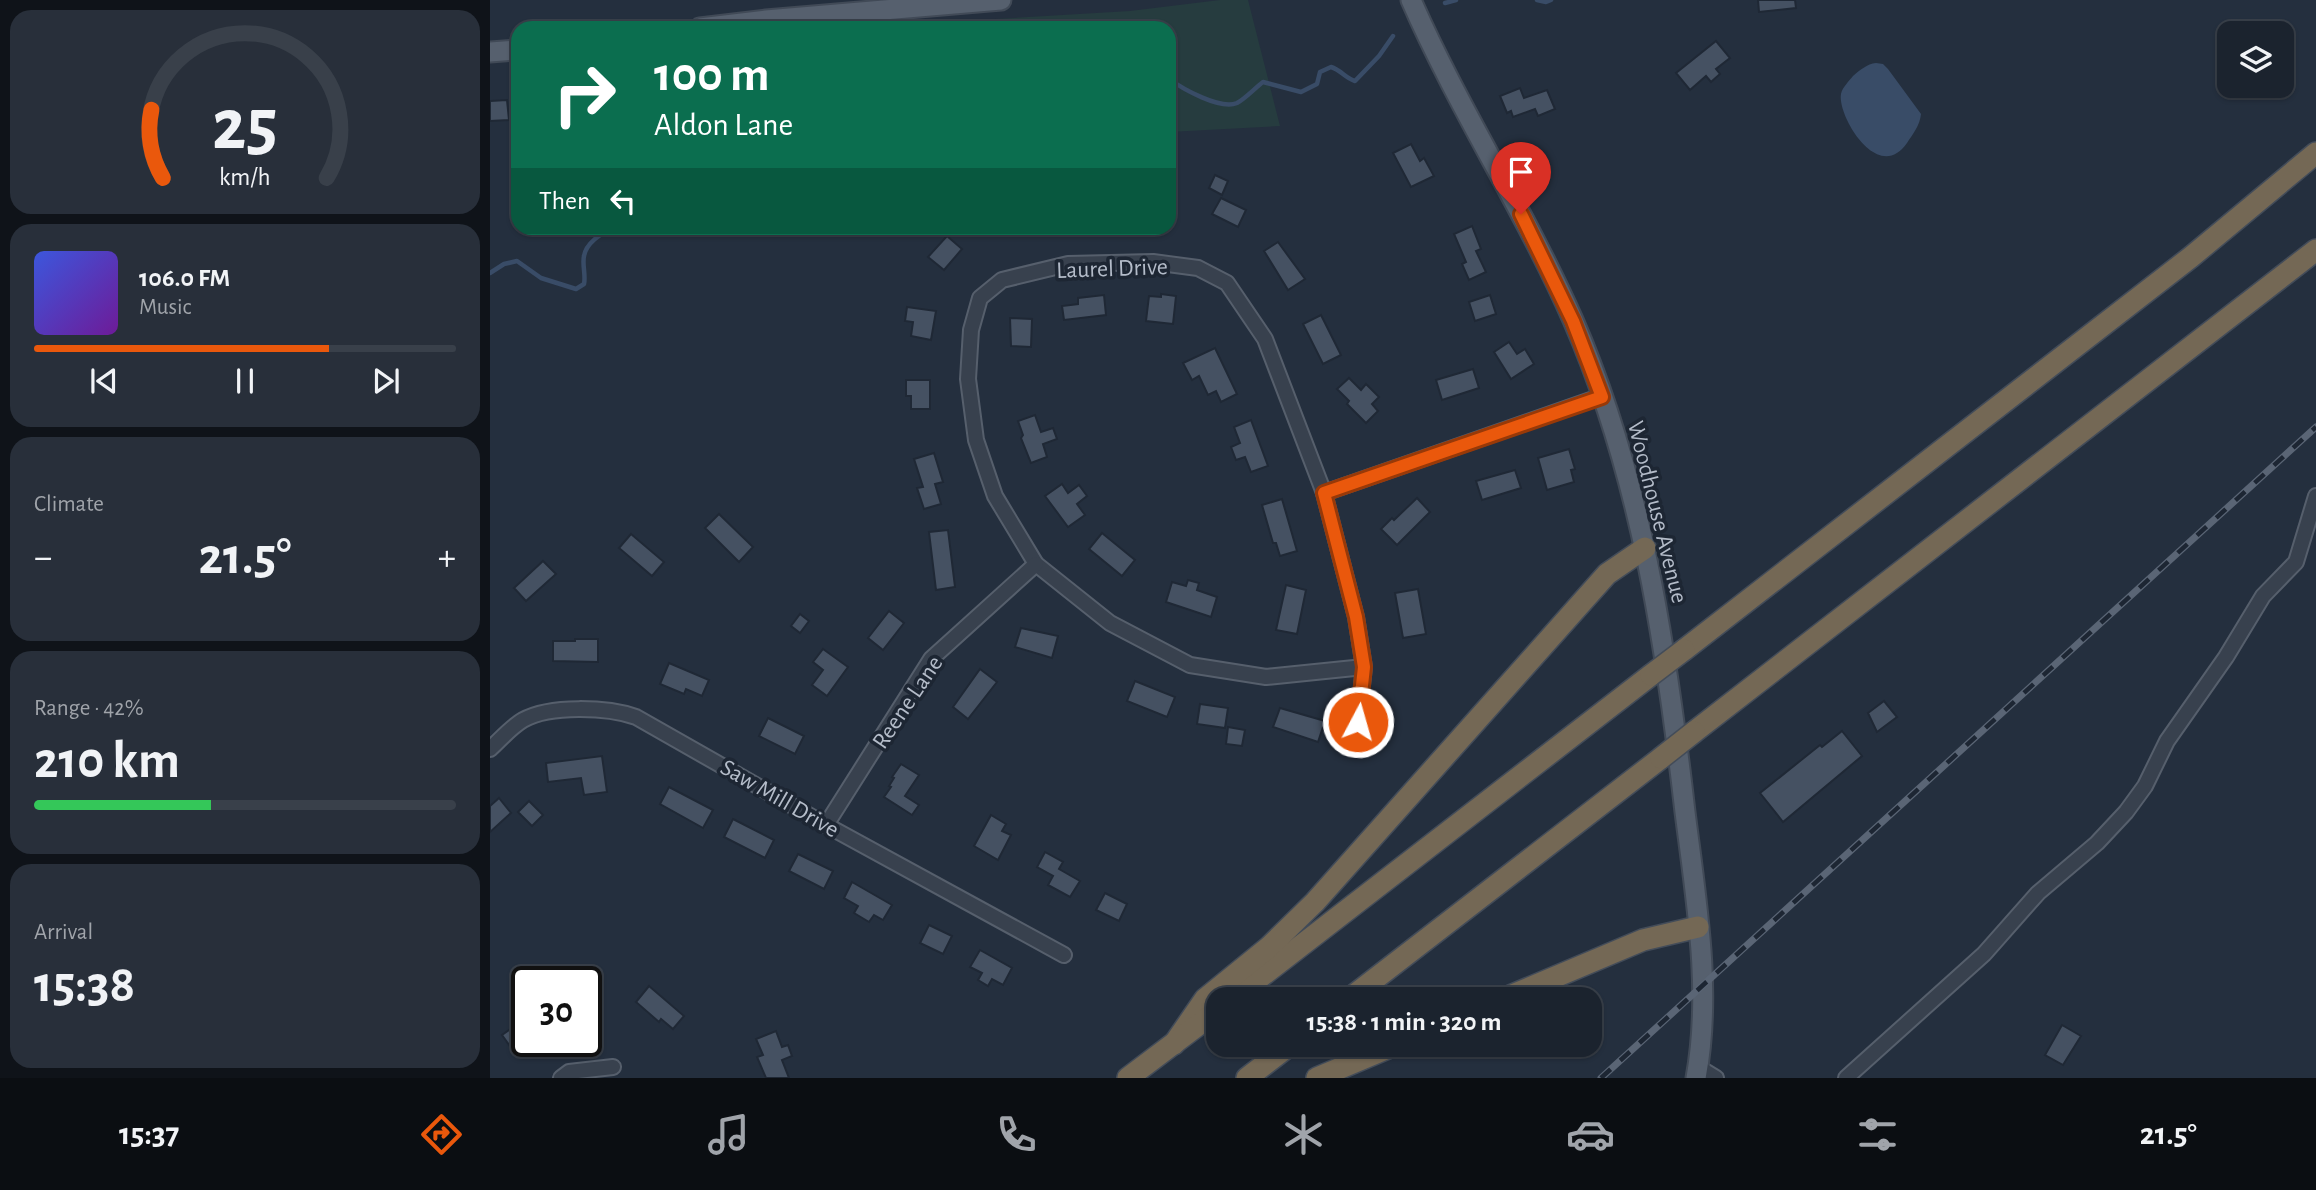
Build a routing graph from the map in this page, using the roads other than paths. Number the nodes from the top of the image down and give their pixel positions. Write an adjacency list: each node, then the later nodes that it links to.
1 (1001, 0): 3 (main road)
2 (1411, 0): 8 (main road, Woodhouse Avenue)
3 (764, 21)
4 (511, 50): 5 (main road)
5 (490, 52)
6 (2316, 153): 19 (highway, bridge)
7 (2316, 250): 20 (highway, bridge)
8 (1602, 397): 9 (street); 11 (main road, Woodhouse Avenue)
9 (1324, 493): 12 (street, Laurel Drive); 13 (street, Laurel Drive)
10 (2316, 496): 33 (street)
11 (1645, 548): 17 (main road, Woodhouse Avenue); 23 (highway)
12 (1035, 564): 13 (street, Laurel Drive); 16 (street, Reene Lane)
13 (1364, 667): 14 (street, Laurel Drive)
14 (1358, 722)
15 (490, 749): 16 (street, Saw Mill Drive)
16 (825, 825): 18 (street, Saw Mill Drive)
17 (1698, 927): 21 (highway); 27 (main road, Woodhouse Avenue)
18 (1065, 955)
19 (1248, 987)
20 (1365, 987)
21 (1531, 987)
22 (1206, 1019): 23 (highway)
23 (1174, 1044): 29 (highway)
24 (1274, 1057): 30 (highway)
25 (1367, 1057): 31 (highway)
26 (613, 1067): 28 (street)
27 (1697, 1072): 32 (street)
28 (561, 1078)
29 (1128, 1078)
30 (1247, 1078)
31 (1317, 1078)
32 (1716, 1078)
33 (1846, 1078)

